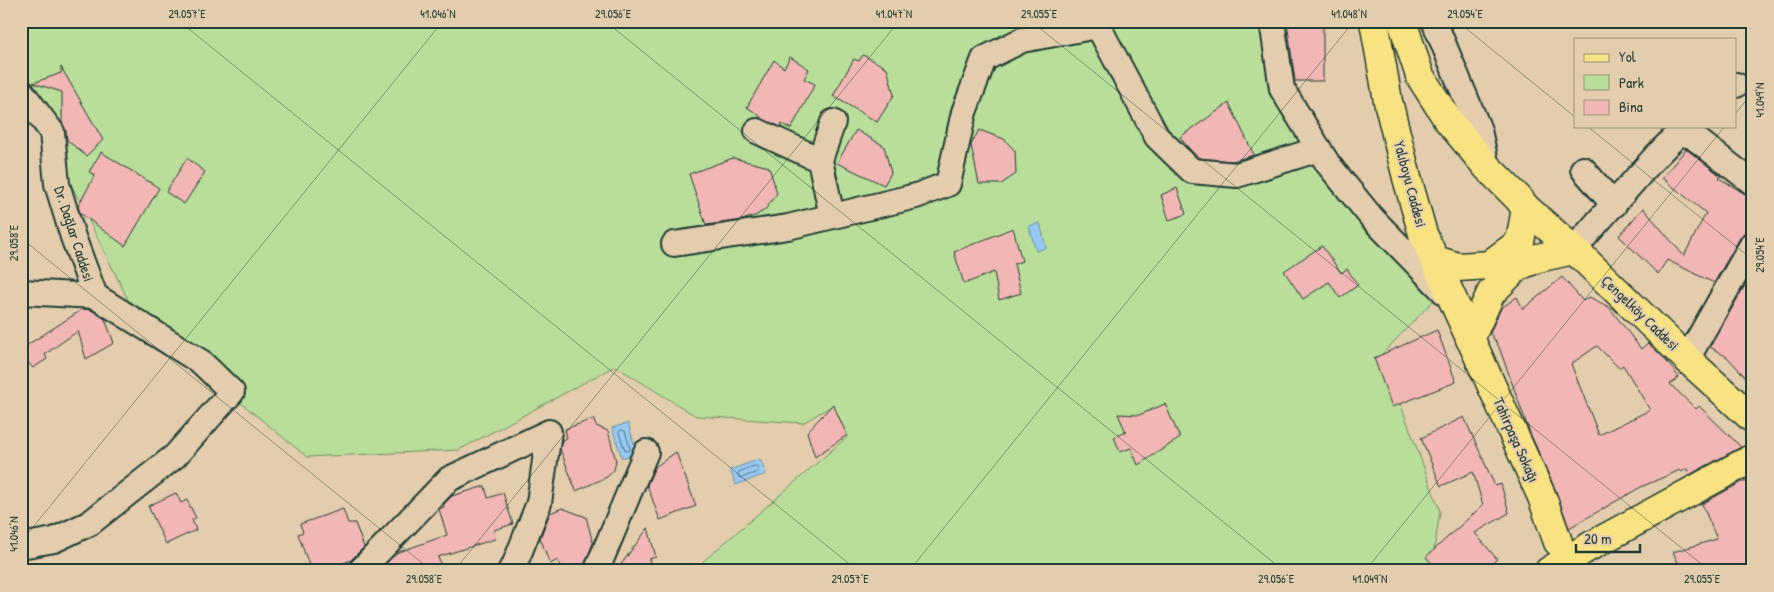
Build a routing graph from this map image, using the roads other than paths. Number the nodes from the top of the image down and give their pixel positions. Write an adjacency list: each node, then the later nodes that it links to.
1 (1272, 21): 9 (street)
2 (1374, 21): 20 (main road, Yalıboyu Caddesi)
3 (1402, 21): 11 (main road)
4 (1434, 21): 11 (street)
5 (21, 91): 22 (street, Dr. Dağlar Caddesi)
6 (834, 122): 10 (street)
7 (1681, 128): 13 (street); 14 (street)
8 (757, 131): 10 (street)
9 (1319, 149): 16 (street); 23 (street)
10 (820, 160): 16 (street)
11 (1487, 167): 15 (main road)
12 (1584, 169): 14 (street)
13 (1753, 183)
14 (1614, 205): 19 (street)
15 (1526, 208): 19 (main road, Çengelköy Caddesi); 20 (main road)
16 (832, 216): 18 (street)
17 (1753, 243): 25 (street)
18 (674, 244)
19 (1573, 250): 24 (main road); 25 (main road, Çengelköy Caddesi)
20 (1436, 260): 23 (main road, Yalıboyu Caddesi)
21 (21, 292): 22 (street)
22 (95, 296): 30 (street)
23 (1454, 301): 24 (main road, Yalıboyu Caddesi)
24 (1470, 340): 29 (main road, Tahirpaşa Sokağı)
25 (1687, 358): 26 (main road, Çengelköy Caddesi)
26 (1753, 420)
27 (646, 452): 34 (street)
28 (1753, 458): 31 (main road)
29 (1558, 542): 31 (main road); 35 (main road)
30 (21, 546)
31 (1587, 548): 35 (main road)
32 (360, 571): 33 (street)
33 (510, 571)
34 (598, 571)
35 (1548, 571)

